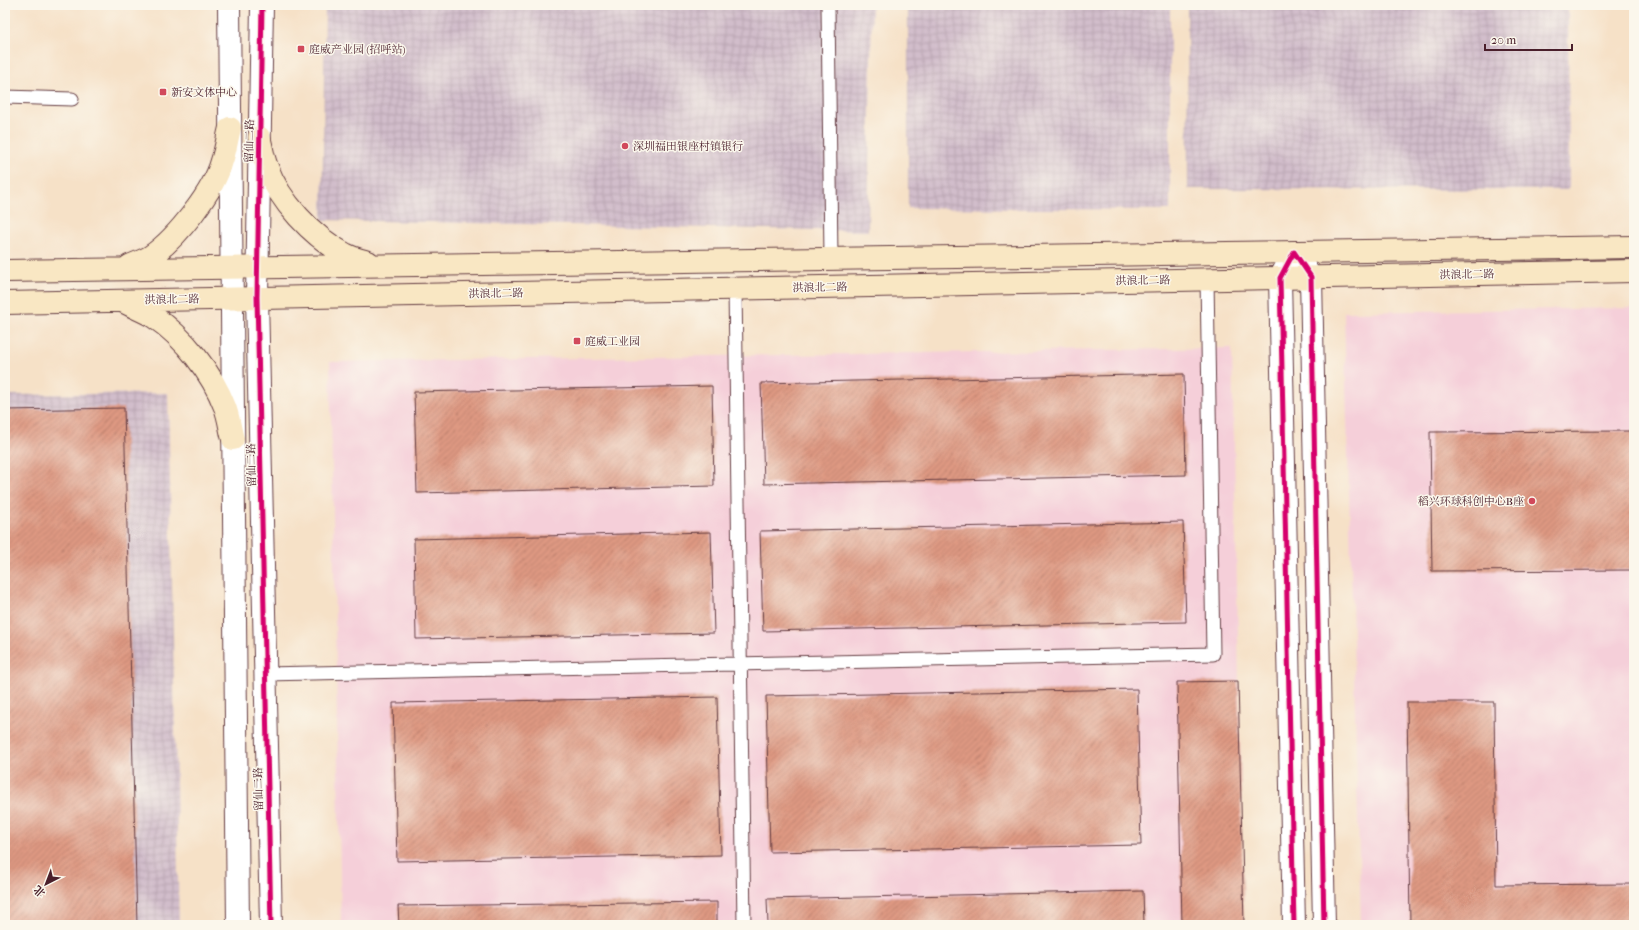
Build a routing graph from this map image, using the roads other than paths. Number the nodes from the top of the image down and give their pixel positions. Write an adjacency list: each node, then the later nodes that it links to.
1 (229, 5): 6 (street, 留仙二路)
2 (262, 5): 7 (street, 留仙二路)
3 (828, 5): 10 (lane)
4 (5, 97): 5 (lane)
5 (72, 99)
6 (230, 128): 13 (street, 留仙二路); 14 (main road)
7 (259, 137): 11 (main road); 12 (street, 留仙二路)
8 (1634, 247): 9 (main road)
9 (1294, 252): 10 (main road); 17 (street); 18 (street)
10 (832, 259): 11 (main road)
11 (377, 266): 12 (main road)
12 (257, 267): 13 (main road); 22 (street, 留仙二路)
13 (231, 268): 14 (main road); 21 (street, 留仙二路)
14 (121, 269): 15 (main road)
15 (5, 271)
16 (1634, 271): 17 (main road, 洪浪北二路)
17 (1312, 277): 18 (main road, 洪浪北二路); 32 (street)
18 (1280, 278): 19 (main road, 洪浪北二路); 31 (street)
19 (1207, 279): 20 (main road, 洪浪北二路); 26 (lane)
20 (735, 288): 22 (main road, 洪浪北二路); 26 (lane)
21 (231, 298): 22 (main road, 洪浪北二路); 23 (main road, 洪浪北二路); 25 (street, 留仙二路)
22 (257, 298): 27 (street, 留仙二路)
23 (121, 300): 24 (main road, 洪浪北二路); 25 (main road)
24 (5, 303)
25 (233, 439): 28 (street, 留仙二路)
26 (740, 664): 27 (lane); 30 (lane)
27 (265, 674): 29 (street, 留仙二路)
28 (238, 925)
29 (271, 925)
30 (744, 925)
31 (1294, 925)
32 (1324, 925)

